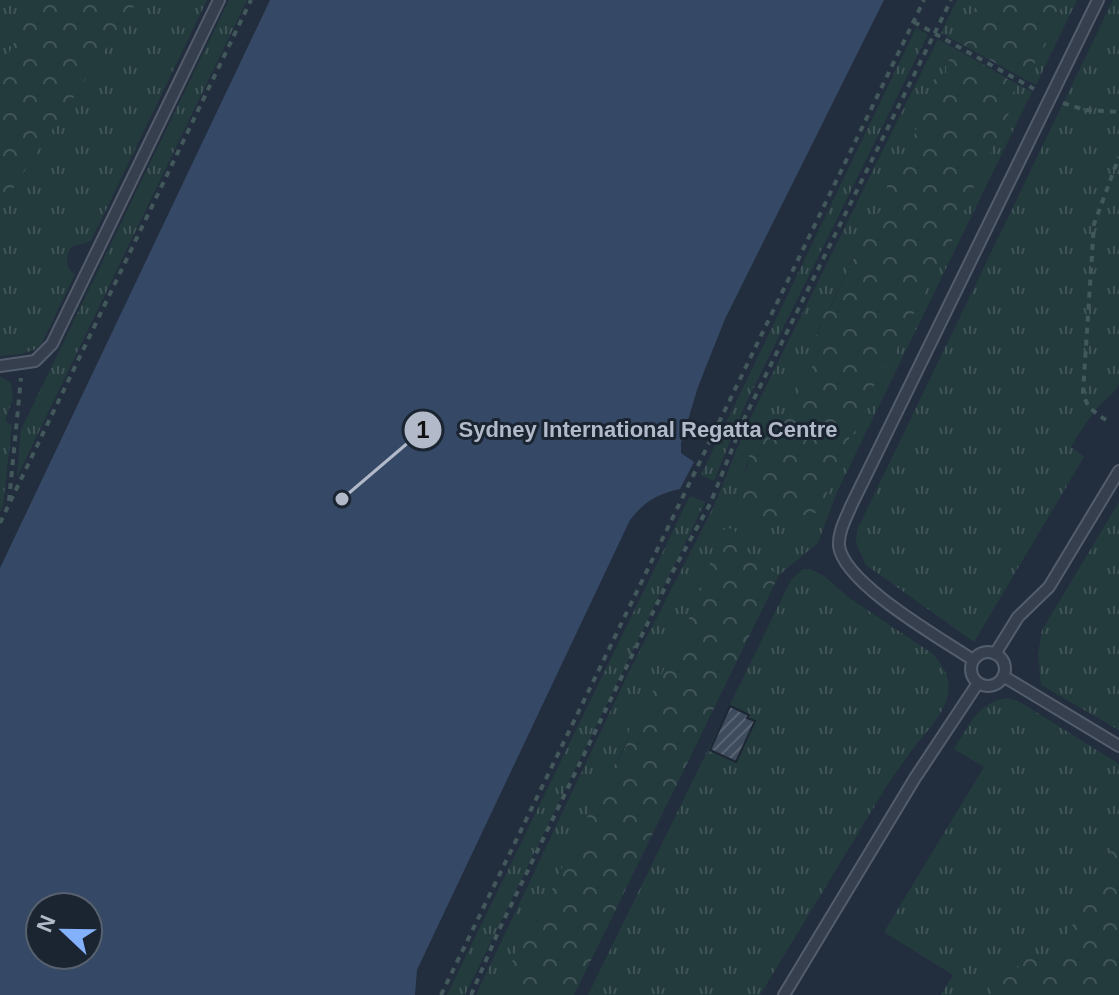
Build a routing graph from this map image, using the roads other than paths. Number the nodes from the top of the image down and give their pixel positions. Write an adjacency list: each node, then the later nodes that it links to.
1 (219, 0): 3 (lane)
2 (1098, 0): 6 (lane)
3 (0, 366)
4 (1119, 471): 5 (lane)
5 (995, 654): 6 (lane); 7 (lane)
6 (973, 660): 8 (lane)
7 (1003, 676): 8 (lane); 9 (lane)
8 (978, 683): 10 (lane)
9 (1119, 746)
10 (784, 995)

